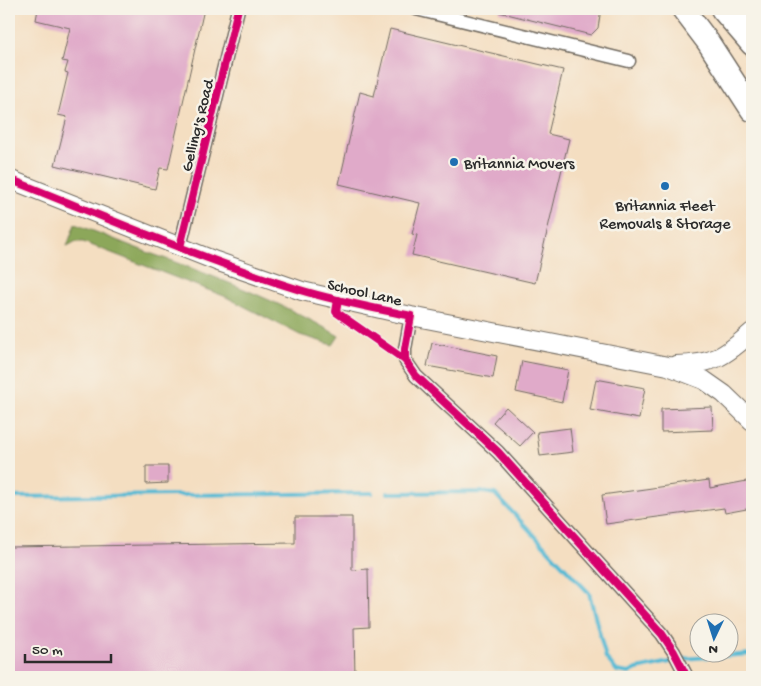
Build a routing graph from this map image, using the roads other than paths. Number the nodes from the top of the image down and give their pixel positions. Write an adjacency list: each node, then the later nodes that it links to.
1 (238, 9): 11 (street, Gelling's Road)
2 (416, 9): 8 (street)
3 (683, 9): 9 (highway)
4 (722, 9): 7 (highway)
5 (748, 9): 6 (highway)
6 (752, 13)
7 (752, 44)
8 (630, 61)
9 (752, 110)
10 (9, 179): 11 (main road, School Lane)
11 (180, 247): 12 (main road, School Lane)
12 (411, 316): 14 (main road, School Lane); 16 (street, School Lane)
13 (752, 332): 14 (main road, School Lane)
14 (668, 366): 15 (main road, School Lane)
15 (752, 421)
16 (684, 672)

